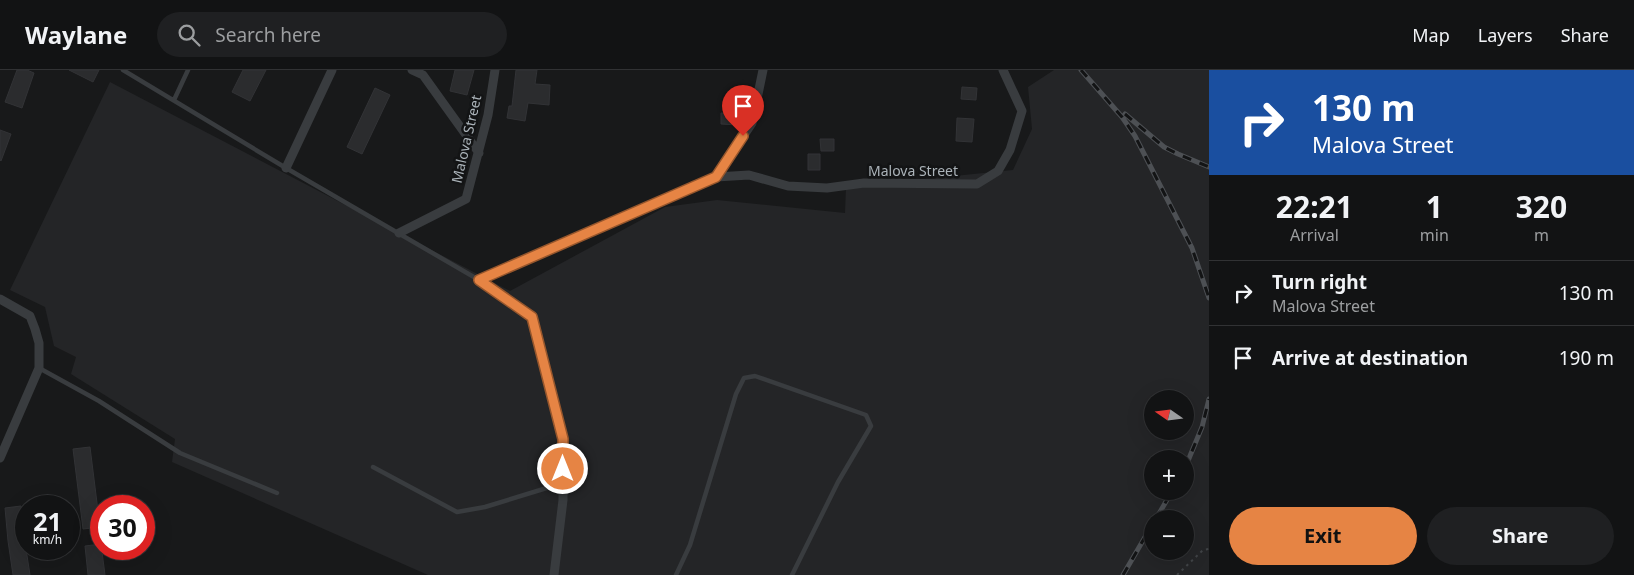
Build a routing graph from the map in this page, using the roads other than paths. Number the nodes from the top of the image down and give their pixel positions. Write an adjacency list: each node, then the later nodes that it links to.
1 (123, 70): 8 (lane)
2 (188, 70): 8 (lane)
3 (332, 70): 10 (street)
4 (412, 70): 9 (street)
5 (495, 70): 9 (street, Malova Street)
6 (763, 70): 11 (street)
7 (1003, 70): 11 (street, Malova Street)
8 (174, 100): 10 (lane)
9 (479, 153): 12 (street, Malova Street)
10 (286, 168): 12 (lane)
11 (716, 177): 13 (street, Malova Street)
12 (399, 233): 13 (lane)
13 (479, 280): 18 (street)
14 (0, 299): 15 (street)
15 (39, 368): 16 (street); 19 (lane)
16 (0, 458)
17 (373, 467): 18 (lane)
18 (563, 483): 20 (street)
19 (277, 494)
20 (554, 575)
21 (676, 575): 22 (lane)
22 (792, 575)

